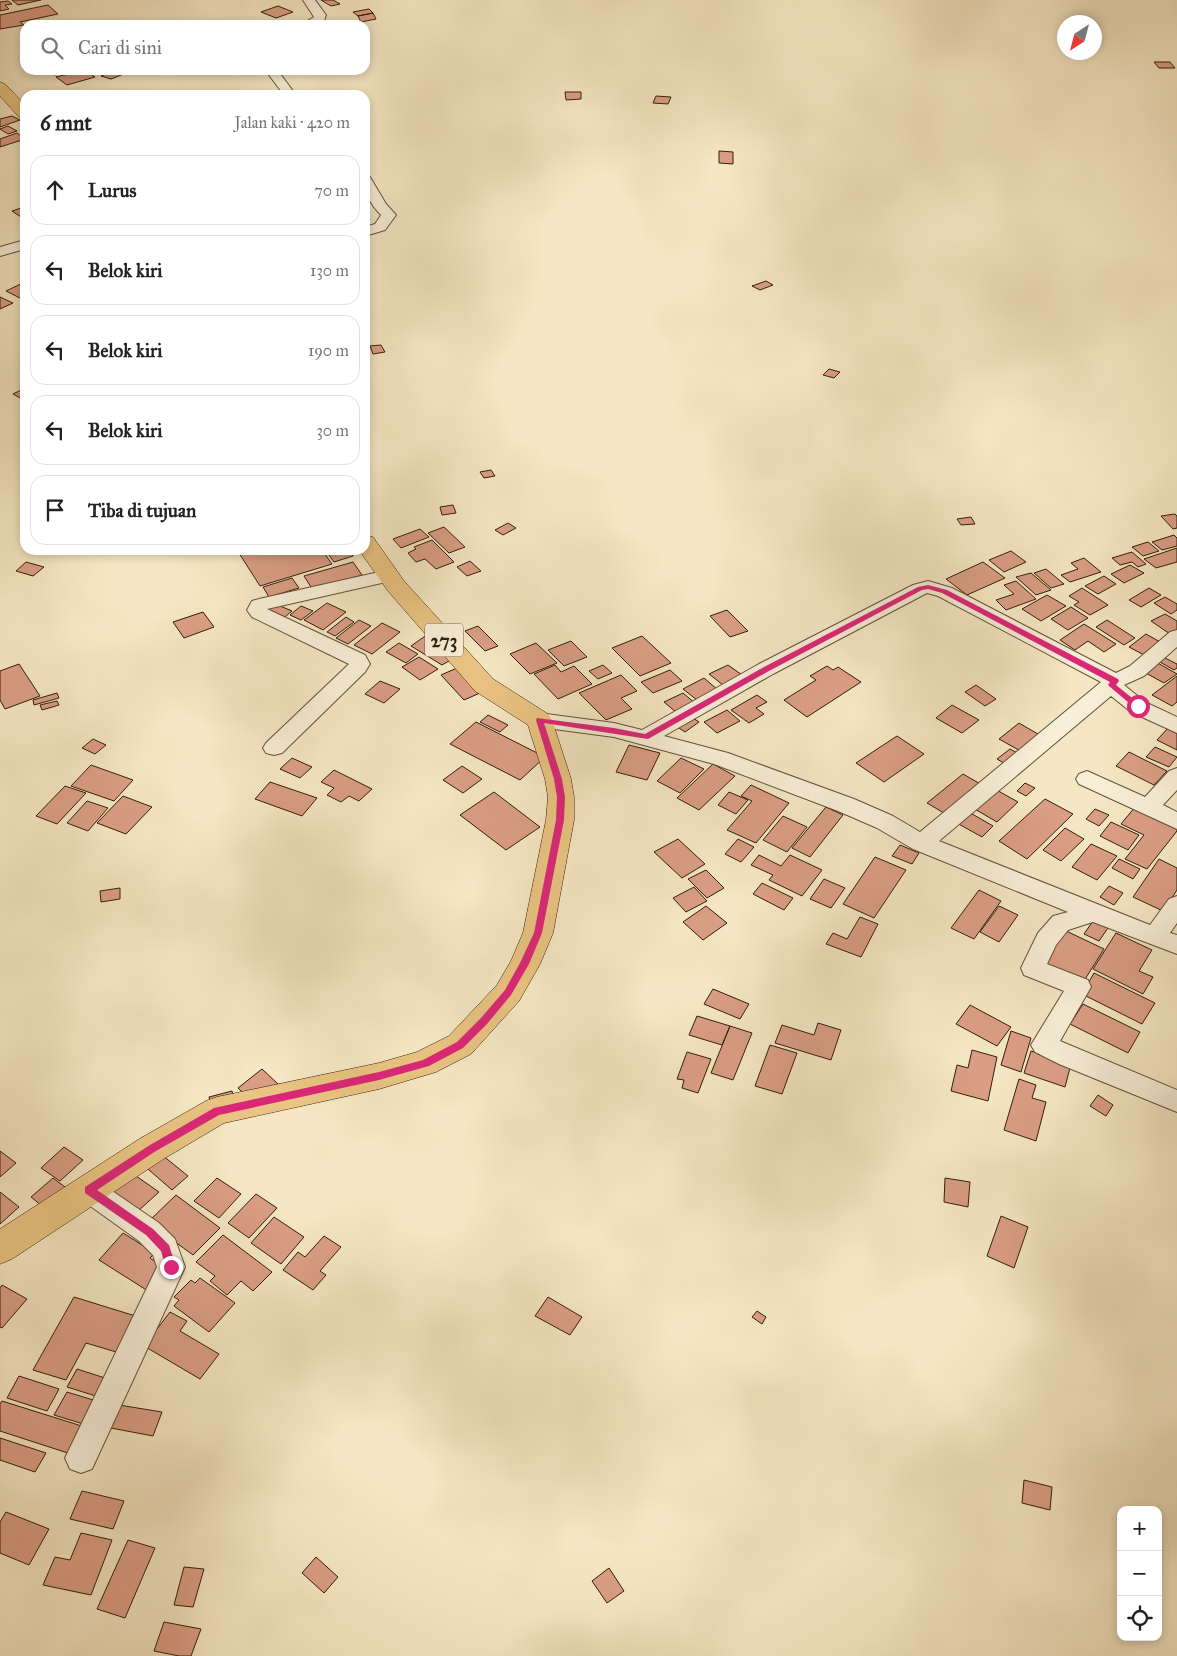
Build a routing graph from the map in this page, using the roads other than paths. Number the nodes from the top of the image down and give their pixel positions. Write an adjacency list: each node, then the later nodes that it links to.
1 (309, 0): 2 (street)
2 (318, 20)
3 (275, 75): 5 (street)
4 (0, 87): 6 (main road)
5 (286, 90)
6 (20, 109)
7 (370, 189): 8 (street)
8 (370, 231)
9 (20, 246): 10 (street)
10 (0, 252)
11 (370, 549): 12 (main road, 273)
12 (388, 576): 15 (main road, 273); 18 (street)
13 (1177, 636): 14 (street)
14 (1113, 683): 16 (street); 17 (street); 23 (street)
15 (540, 720): 17 (street); 29 (main road)
16 (1177, 726)
17 (646, 737): 23 (street)
18 (274, 748)
19 (1177, 776): 21 (street)
20 (1087, 779): 21 (street)
21 (1149, 807): 22 (street)
22 (1177, 821)
23 (921, 842): 25 (street)
24 (1177, 905): 26 (street)
25 (1089, 910): 26 (street); 28 (street)
26 (1155, 936): 27 (street)
27 (1177, 945)
28 (1177, 1101)
29 (89, 1190): 30 (main road); 31 (street)
30 (0, 1248)
31 (81, 1458)

